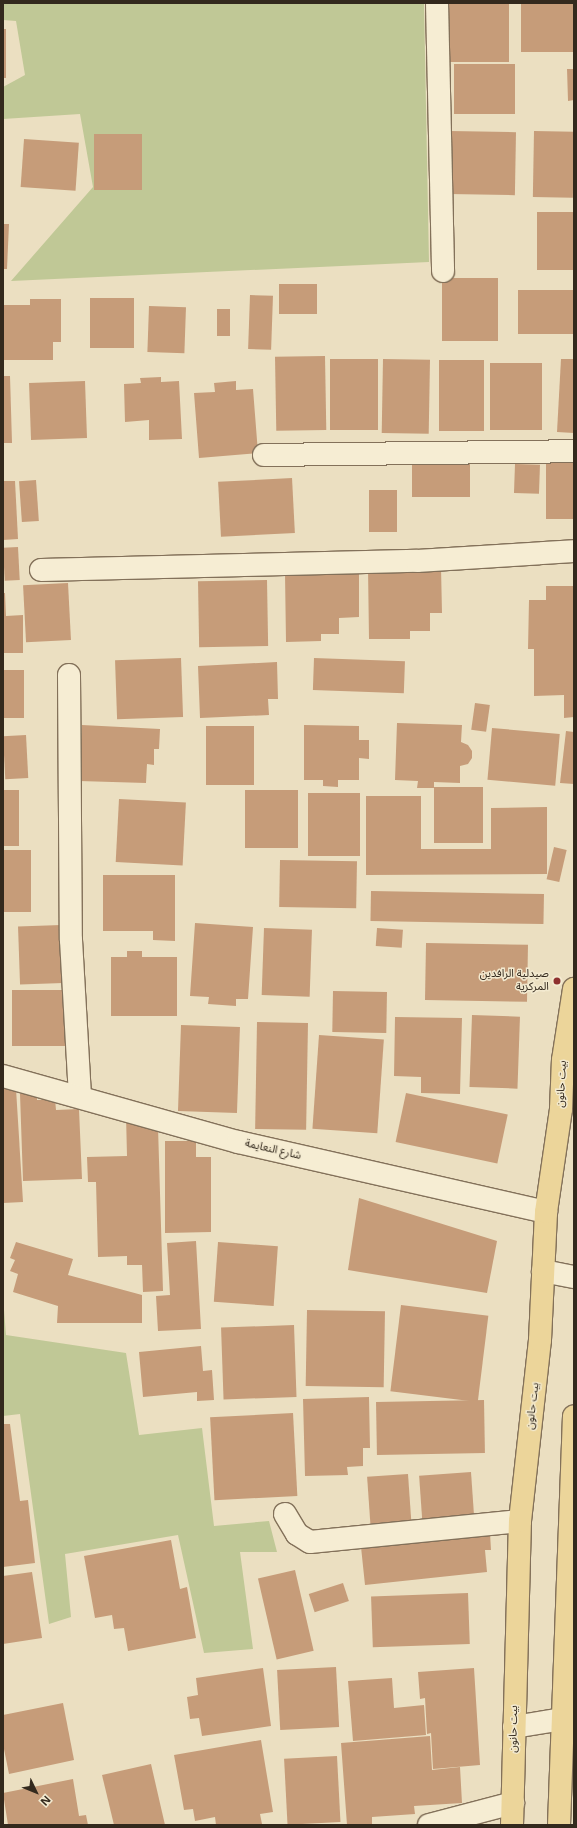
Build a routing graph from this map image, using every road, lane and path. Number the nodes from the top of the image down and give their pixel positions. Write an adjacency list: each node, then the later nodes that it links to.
1 (437, 3): 2 (street)
2 (443, 271)
3 (574, 451): 4 (street)
4 (264, 454)
5 (574, 551): 6 (street)
6 (41, 570)
7 (69, 675): 10 (street)
8 (574, 989): 11 (main road, بيت حانون)
9 (3, 1076): 10 (street, شارع النعايمة)
10 (80, 1097): 11 (street, شارع النعايمة)
11 (546, 1212): 12 (main road, بيت حانون)
12 (544, 1270): 13 (street); 16 (main road, بيت حانون)
13 (574, 1277)
14 (574, 1416): 17 (main road)
15 (285, 1514): 16 (street)
16 (520, 1520): 18 (main road, بيت حانون)
17 (568, 1721): 18 (street); 22 (main road)
18 (514, 1727): 19 (main road, بيت حانون)
19 (513, 1803): 20 (street); 21 (main road, بيت حانون)
20 (429, 1825)
21 (512, 1825)
22 (559, 1825)

